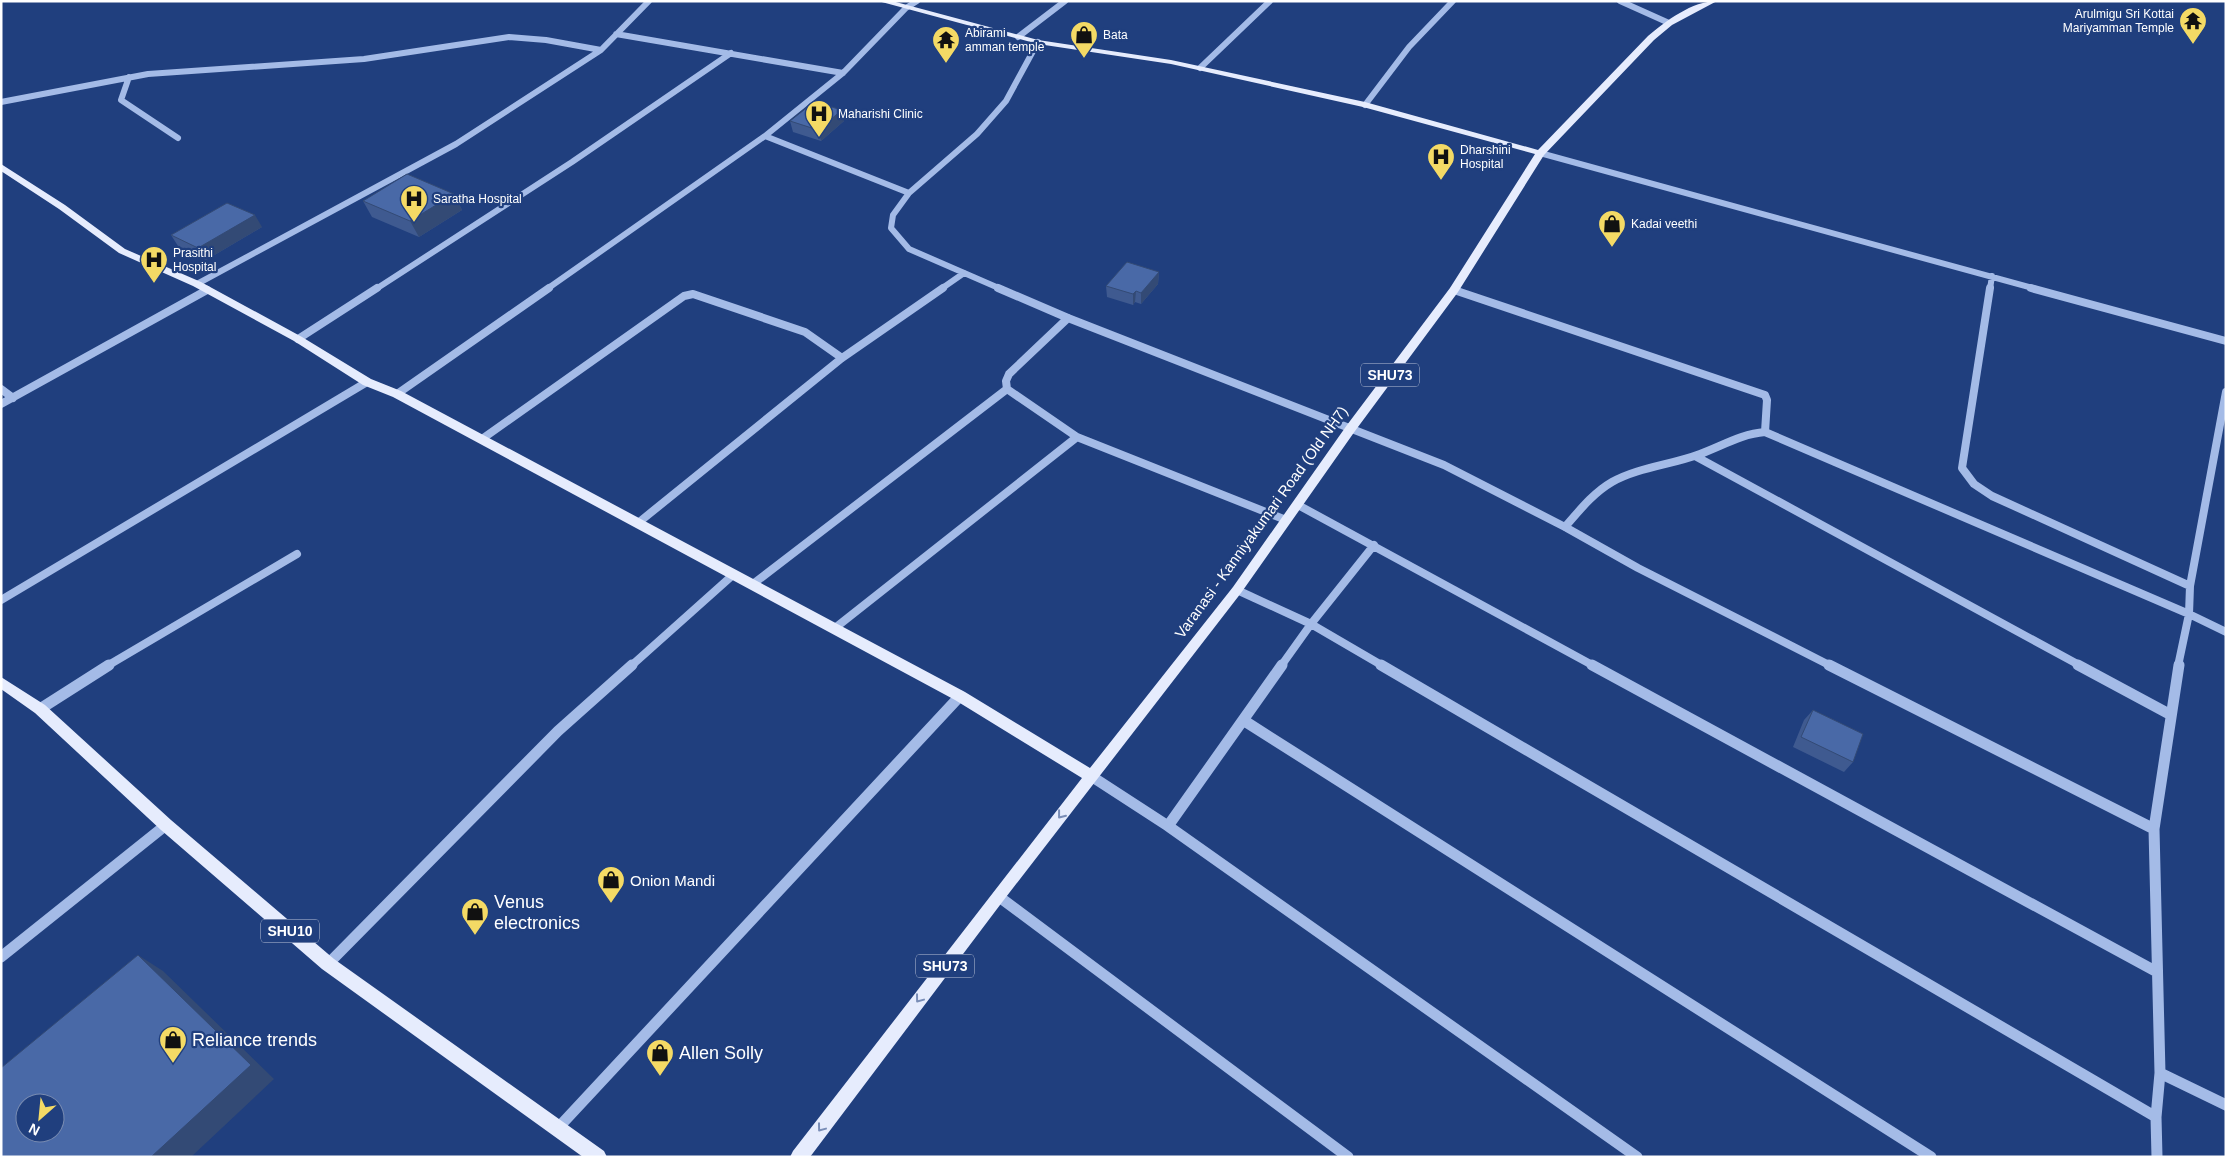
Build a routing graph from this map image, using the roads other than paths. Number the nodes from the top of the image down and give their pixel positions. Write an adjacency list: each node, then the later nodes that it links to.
1 (649, 1): 11 (street)
2 (882, 1): 9 (main road)
3 (917, 1): 9 (street)
4 (1065, 1): 12 (street)
5 (1270, 1): 16 (street)
6 (1453, 1): 20 (street)
7 (1620, 1): 10 (street)
8 (1713, 1): 10 (main road, Varanasi - Kanniyakumari Road (Old NH7) / SHU73)
9 (906, 8): 12 (main road); 17 (street)
10 (1670, 23): 23 (main road, Varanasi - Kanniyakumari Road (Old NH7) / SHU73)
11 (616, 34): 14 (street); 15 (street)
12 (1018, 37): 13 (main road)
13 (1038, 42): 16 (main road); 25 (street)
14 (601, 50): 18 (street); 28 (street)
15 (731, 53): 17 (street); 31 (street)
16 (1200, 68): 20 (main road)
17 (843, 73): 21 (street)
18 (129, 77): 19 (street); 22 (street)
19 (1, 102)
20 (1365, 105): 23 (main road)
21 (765, 136): 25 (street); 38 (street)
22 (178, 138)
23 (1540, 153): 27 (street); 29 (main road, Varanasi - Kanniyakumari Road (Old NH7) / SHU73)
24 (1, 167): 28 (main road)
25 (909, 193): 26 (street)
26 (964, 273): 30 (street); 33 (street)
27 (1992, 276): 32 (street); 54 (street)
28 (202, 287): 31 (main road); 39 (street)
29 (1454, 290): 41 (main road, Varanasi - Kanniyakumari Road (Old NH7) / SHU73); 42 (street)
30 (1068, 318): 36 (street); 41 (street)
31 (298, 340): 34 (main road)
32 (2226, 341)
33 (842, 358): 44 (street); 48 (street)
34 (367, 382): 38 (main road); 56 (street)
35 (1, 389): 39 (street)
36 (1007, 389): 43 (street); 53 (street)
37 (2226, 392): 54 (street)
38 (397, 394): 44 (main road)
39 (13, 398): 40 (street)
40 (1, 404)
41 (1350, 428): 46 (main road, Varanasi - Kanniyakumari Road (Old NH7) / SHU73); 49 (street)
42 (1765, 432): 45 (street); 57 (street)
43 (1077, 437): 47 (street); 59 (street)
44 (482, 439): 48 (main road)
45 (1695, 456): 49 (street); 64 (street)
46 (1298, 504): 47 (main road, Varanasi - Kanniyakumari Road (Old NH7) / SHU73); 50 (street)
47 (1286, 520): 55 (main road, Varanasi - Kanniyakumari Road (Old NH7) / SHU73)
48 (638, 523): 52 (main road)
49 (1565, 527): 69 (street)
50 (1374, 545): 58 (street); 73 (street)
51 (297, 554): 63 (street)
52 (734, 574): 53 (main road); 72 (street)
53 (753, 584): 59 (main road)
54 (2190, 586): 57 (street)
55 (1237, 590): 58 (street); 66 (main road, Varanasi - Kanniyakumari Road (Old NH7) / SHU73)
56 (1, 600)
57 (2189, 614): 60 (street); 64 (street)
58 (1311, 624): 65 (street); 76 (street)
59 (835, 628): 62 (main road)
60 (2226, 632)
61 (1, 682): 63 (main road, SHU10)
62 (960, 696): 66 (main road); 77 (street)
63 (40, 709): 67 (main road, SHU10)
64 (2171, 715): 69 (street)
65 (1243, 720): 68 (street); 82 (street)
66 (1091, 776): 68 (street); 70 (main road, Varanasi - Kanniyakumari Road (Old NH7) / SHU73, one-way to 70)
67 (166, 825): 71 (street); 72 (main road, SHU10)
68 (1168, 826): 81 (street)
69 (2154, 829): 73 (street)
70 (998, 896): 79 (main road, Varanasi - Kanniyakumari Road (Old NH7) / SHU73, one-way to 79); 80 (street)
71 (1, 957)
72 (328, 964): 77 (main road, SHU10)
73 (2157, 972): 74 (street)
74 (2160, 1073): 75 (street); 76 (street)
75 (2226, 1105)
76 (2156, 1118): 83 (street)
77 (558, 1128): 78 (main road, SHU10)
78 (598, 1157)
79 (799, 1157)
80 (1348, 1157)
81 (1637, 1157)
82 (1931, 1157)
83 (2157, 1157)

